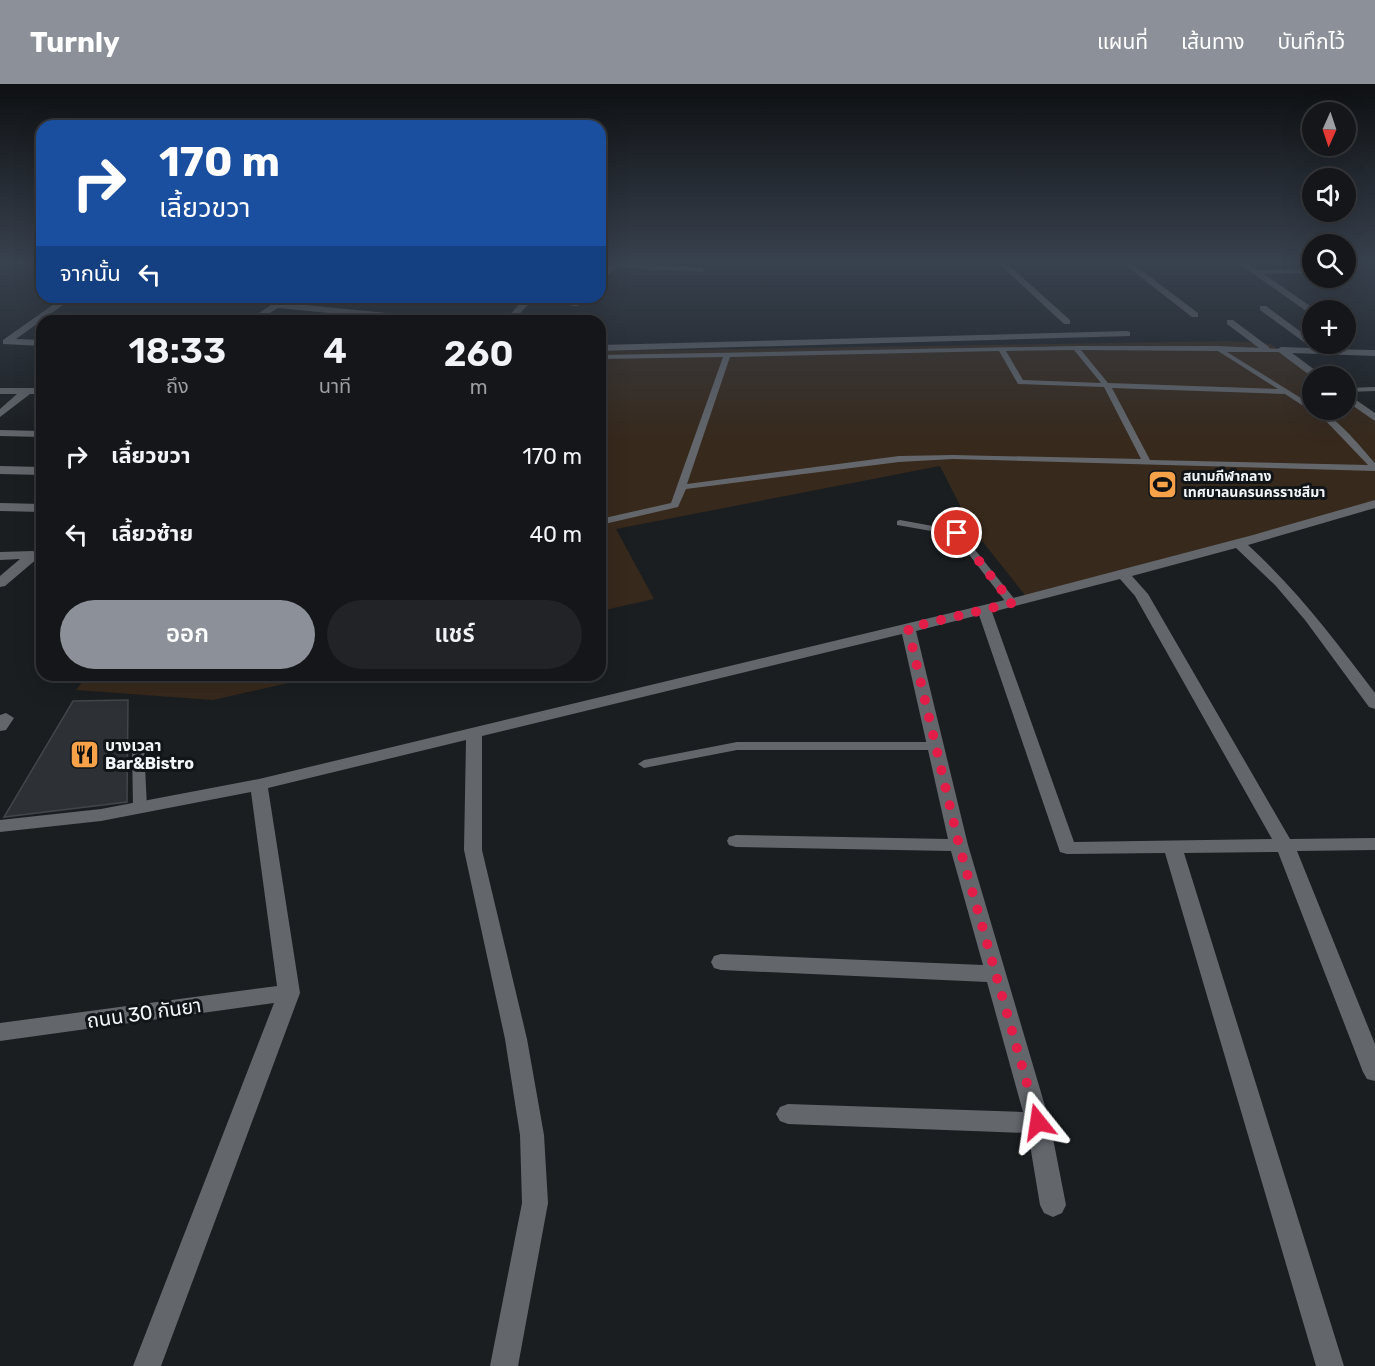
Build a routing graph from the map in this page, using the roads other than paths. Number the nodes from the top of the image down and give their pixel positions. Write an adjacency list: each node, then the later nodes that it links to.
1 (36, 321): 4 (street)
2 (1281, 321): 7 (street)
3 (1230, 322): 13 (street)
4 (31, 324): 5 (street); 8 (street)
5 (36, 324)
6 (1127, 334): 9 (street)
7 (1302, 336)
8 (36, 343)
9 (606, 348)
10 (1076, 348): 11 (lane); 12 (lane); 21 (lane)
11 (1217, 348): 13 (lane); 27 (lane)
12 (1002, 350): 18 (lane); 21 (lane)
13 (1266, 350): 14 (lane)
14 (1281, 350): 15 (street); 20 (street)
15 (1302, 351)
16 (1356, 352): 17 (street)
17 (1375, 353)
18 (727, 356): 19 (lane); 39 (lane)
19 (606, 357)
20 (1304, 366)
21 (1107, 386): 27 (lane); 35 (lane)
22 (1375, 389): 23 (lane)
23 (1356, 390)
24 (0, 391): 25 (street)
25 (27, 391): 26 (street); 30 (street)
26 (36, 391)
27 (1287, 392): 28 (lane)
28 (1302, 402)
29 (1356, 404): 31 (street)
30 (0, 414)
31 (1375, 418)
32 (1330, 420): 36 (lane)
33 (0, 433): 34 (street)
34 (36, 434)
35 (1147, 462): 36 (lane); 39 (lane)
36 (1375, 468)
37 (0, 470): 38 (street)
38 (36, 471)
39 (682, 487): 43 (lane)
40 (1375, 504): 45 (street)
41 (0, 507): 42 (street)
42 (36, 508)
43 (606, 521)
44 (900, 523): 51 (lane)
45 (1239, 543): 49 (street); 54 (street)
46 (36, 551): 48 (street)
47 (36, 553): 50 (street)
48 (0, 556)
49 (1122, 573): 51 (street); 65 (street)
50 (0, 584)
51 (1012, 603): 52 (street)
52 (984, 609): 53 (street); 66 (street)
53 (908, 628): 55 (street); 57 (street)
54 (1375, 704)
55 (474, 733): 59 (street); 76 (street)
56 (138, 746): 60 (lane)
57 (936, 747): 58 (lane); 64 (street)
58 (644, 764)
59 (259, 785): 60 (street); 69 (street)
60 (140, 807): 61 (street)
61 (0, 826)
62 (736, 841): 64 (street)
63 (1375, 844): 65 (street)
64 (959, 845): 68 (street)
65 (1286, 846): 66 (street); 71 (street)
66 (1173, 848): 77 (street)
67 (721, 962): 68 (street)
68 (997, 974): 73 (street)
69 (289, 993): 70 (street, ถนน 30 กันยา); 75 (street)
70 (0, 1032)
71 (1375, 1072)
72 (788, 1114): 73 (street)
73 (1038, 1122): 74 (street)
74 (1053, 1205)
75 (147, 1366)
76 (504, 1366)
77 (1330, 1366)

